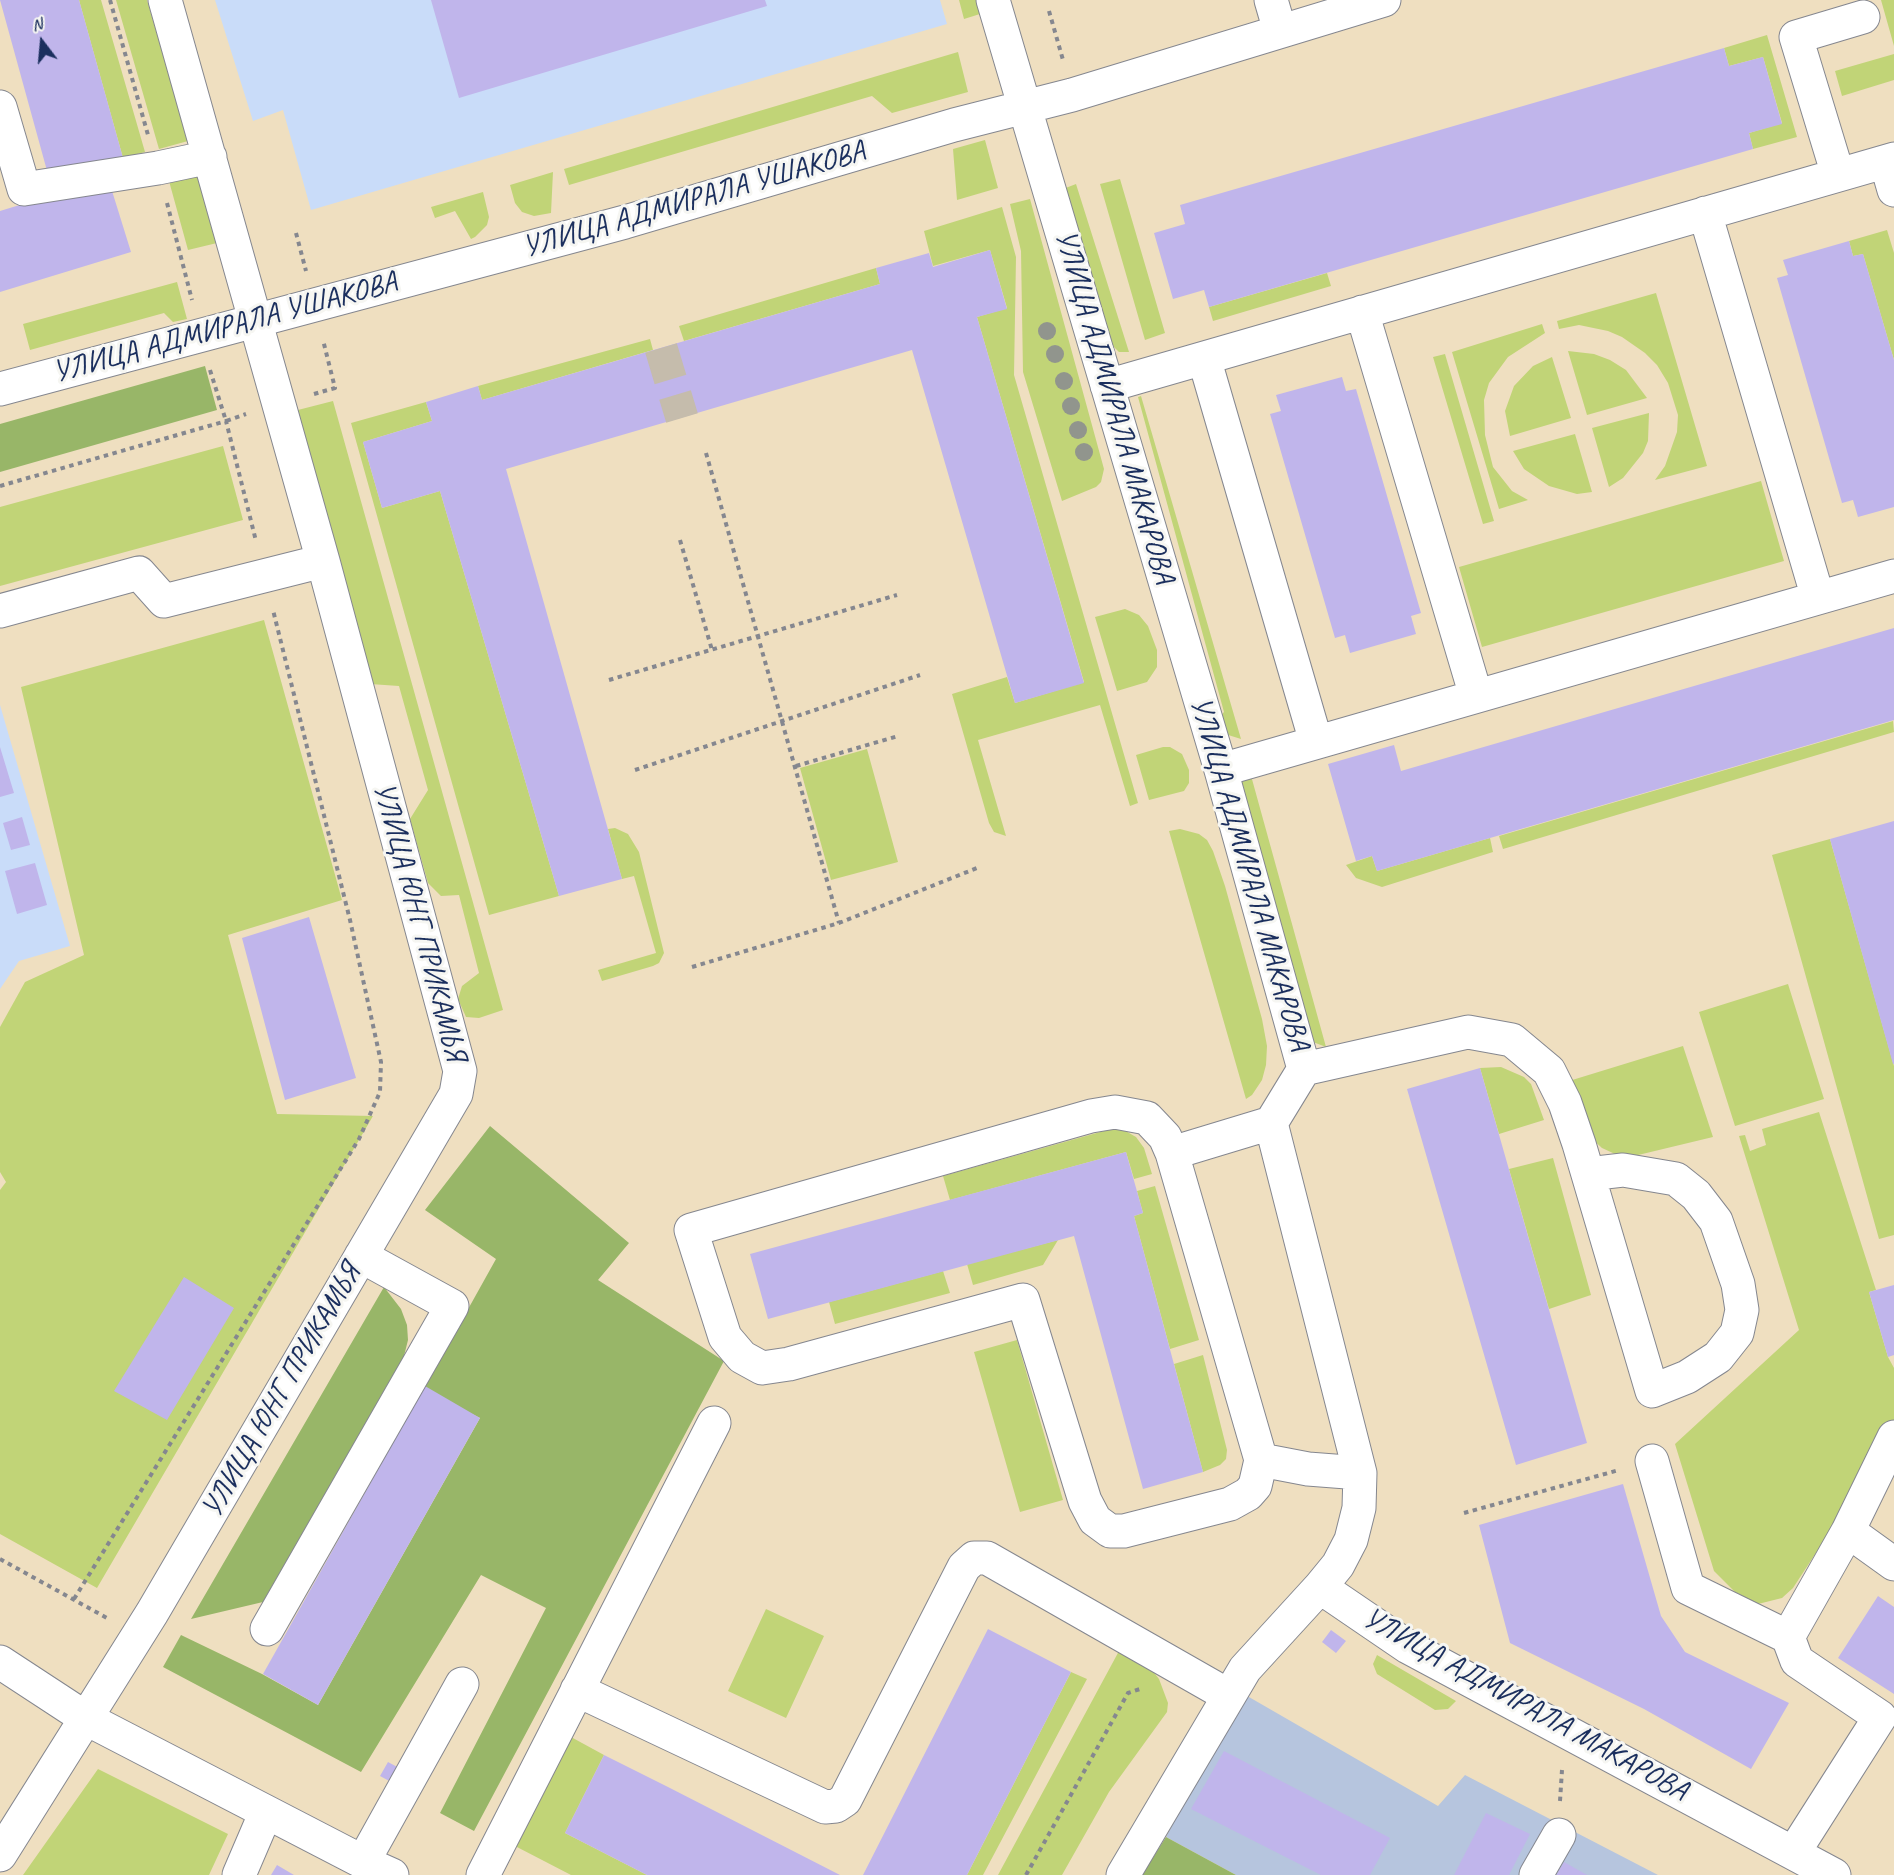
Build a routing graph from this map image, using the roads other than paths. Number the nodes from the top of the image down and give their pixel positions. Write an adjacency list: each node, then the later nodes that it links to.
1 (165, 0): 9 (street, УЛИЦА ЮНГ ПРИКАМЬЯ)
2 (993, 0): 8 (street, УЛИЦА АДМИРАЛА МАКАРОВА)
3 (1271, 0): 6 (street)
4 (1384, 0): 6 (street, УЛИЦА АДМИРАЛА УШАКОВА)
5 (1863, 17): 11 (street)
6 (1280, 31): 8 (street, УЛИЦА АДМИРАЛА УШАКОВА)
7 (0, 107): 12 (street)
8 (1025, 108): 15 (street, УЛИЦА АДМИРАЛА УШАКОВА); 17 (street, УЛИЦА АДМИРАЛА МАКАРОВА)
9 (210, 157): 12 (street); 15 (street, УЛИЦА ЮНГ ПРИКАМЬЯ)
10 (1891, 170): 11 (street)
11 (1838, 176): 13 (street)
12 (12, 193)
13 (1705, 213): 14 (street); 21 (street)
14 (1362, 312): 16 (street); 23 (street)
15 (256, 320): 18 (street, УЛИЦА АДМИРАЛА УШАКОВА); 19 (street, УЛИЦА ЮНГ ПРИКАМЬЯ)
16 (1204, 358): 17 (street); 24 (street)
17 (1107, 386): 25 (street, УЛИЦА АДМИРАЛА МАКАРОВА)
18 (0, 389)
19 (323, 561): 22 (street); 30 (street, УЛИЦА ЮНГ ПРИКАМЬЯ)
20 (1894, 576): 21 (street)
21 (1818, 598): 23 (street)
22 (0, 610)
23 (1476, 696): 24 (street)
24 (1316, 742): 25 (street)
25 (1221, 770): 26 (street, УЛИЦА АДМИРАЛА МАКАРОВА)
26 (1304, 1069): 27 (street, УЛИЦА АДМИРАЛА МАКАРОВА); 29 (street)
27 (1270, 1123): 28 (street); 35 (street)
28 (1172, 1153): 33 (street); 33 (street)
29 (1588, 1174): 29 (street)
30 (361, 1256): 39 (street); 45 (street, УЛИЦА ЮНГ ПРИКАМЬЯ)
31 (714, 1423): 43 (street)
32 (1894, 1437): 36 (street)
33 (1261, 1460): 35 (street)
34 (1652, 1461): 40 (street)
35 (1360, 1473): 38 (street)
36 (1848, 1531): 37 (street); 40 (street)
37 (1894, 1564)
38 (1320, 1587): 44 (street); 48 (street, УЛИЦА АДМИРАЛА МАКАРОВА)
39 (267, 1629)
40 (1788, 1637): 48 (street)
41 (0, 1662): 45 (street)
42 (462, 1684): 50 (street)
43 (577, 1690): 44 (street); 53 (street)
44 (1229, 1696): 54 (street)
45 (87, 1719): 46 (street); 49 (street, УЛИЦА ЮНГ ПРИКАМЬЯ)
46 (266, 1812): 50 (street); 51 (street)
47 (1558, 1835): 55 (street)
48 (1794, 1852): 56 (street, УЛИЦА АДМИРАЛА МАКАРОВА)
49 (0, 1855)
50 (363, 1862): 52 (street)
51 (239, 1875)
52 (392, 1875)
53 (483, 1875)
54 (1123, 1875)
55 (1536, 1875)
56 (1834, 1875)

